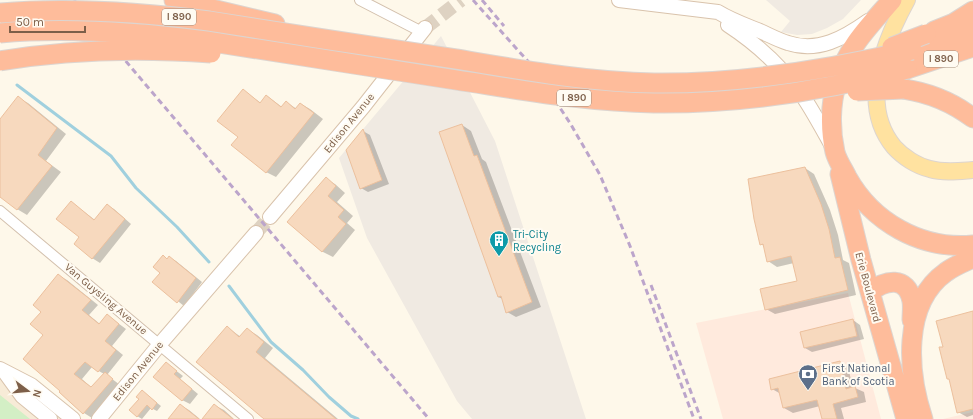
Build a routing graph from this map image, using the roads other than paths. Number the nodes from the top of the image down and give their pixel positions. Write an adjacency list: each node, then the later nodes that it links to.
1 (174, 0): 12 (highway, bridge)
2 (360, 0): 10 (street)
3 (619, 0): 6 (street)
4 (892, 0): 6 (street); 19 (highway)
5 (907, 0): 20 (main road)
6 (651, 4): 19 (street)
7 (973, 11): 16 (highway, bridge)
8 (0, 13): 12 (highway, I 890, bridge)
9 (973, 29): 16 (highway, I 890, bridge)
10 (424, 30): 22 (street, Edison Avenue)
11 (0, 33): 15 (highway, I 890, bridge)
12 (356, 44): 16 (highway, I 890, bridge)
13 (973, 47): 17 (highway, I 890, bridge)
14 (0, 61): 15 (highway, bridge)
15 (352, 64): 17 (highway, I 890, bridge)
16 (824, 69)
17 (798, 93): 18 (highway, bridge)
18 (973, 118)
19 (836, 153): 24 (highway); 26 (highway, Erie Boulevard)
20 (973, 170)
21 (0, 211): 28 (street, Van Guysling Avenue)
22 (270, 217)
23 (256, 233): 28 (street, Edison Avenue)
24 (973, 245)
25 (973, 258): 27 (highway)
26 (870, 292): 27 (highway); 34 (highway, Erie Boulevard)
27 (912, 338): 35 (highway)
28 (160, 344): 32 (street, Edison Avenue); 33 (street, Van Guysling Avenue)
29 (2, 370): 30 (street); 31 (street)
30 (50, 419)
31 (73, 419)
32 (99, 419)
33 (248, 419)
34 (906, 419)
35 (923, 419)

